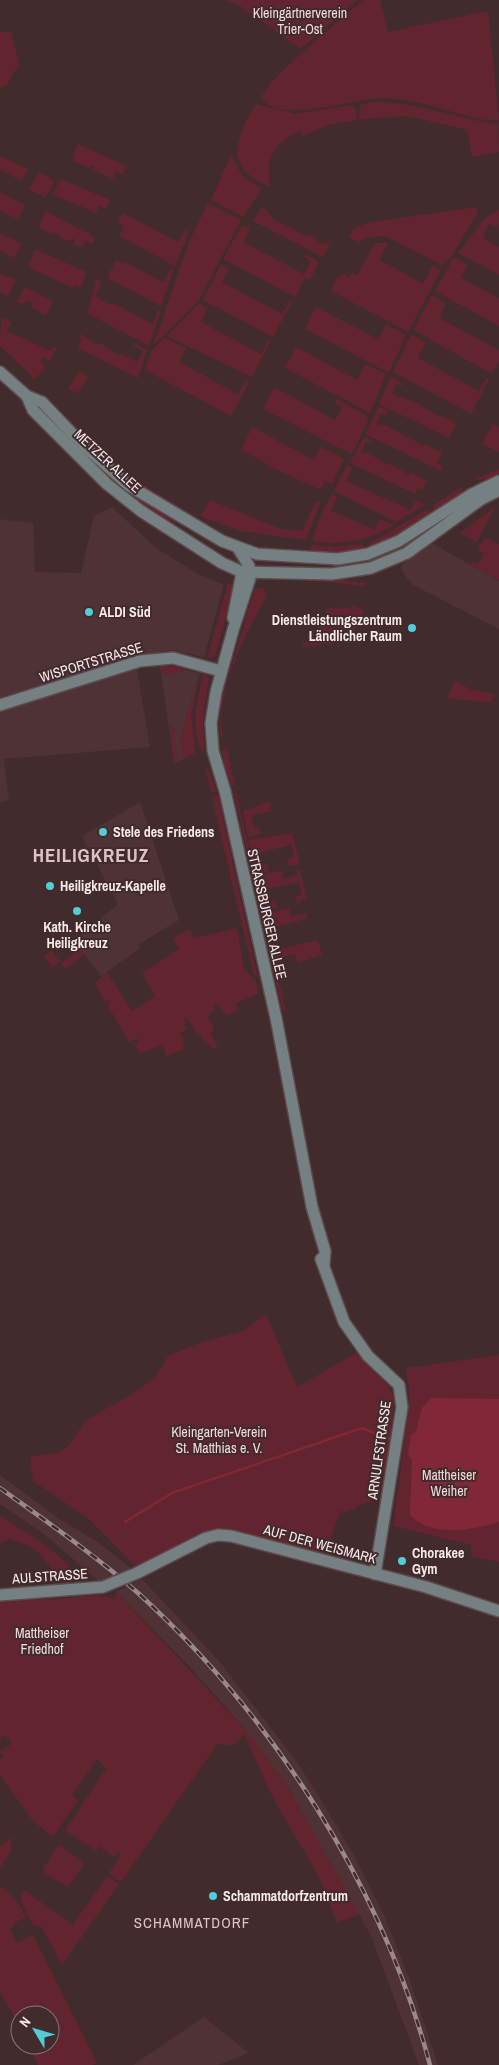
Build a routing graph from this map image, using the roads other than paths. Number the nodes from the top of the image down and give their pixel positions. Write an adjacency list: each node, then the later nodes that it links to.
1 (0, 372): 2 (street, METZER ALLEE)
2 (27, 396): 5 (street, METZER ALLEE); 7 (street, METZER ALLEE)
3 (499, 481): 6 (street)
4 (499, 490): 7 (street)
5 (238, 548): 6 (street, METZER ALLEE); 7 (street)
6 (283, 557): 7 (street)
7 (247, 570): 8 (street, STRASSBURGER ALLEE)
8 (221, 671): 9 (street, WISPORTSTRASSE); 10 (street, STRASSBURGER ALLEE)
9 (0, 706)
10 (312, 1207): 11 (street, ARNULFSTRASSE)
11 (375, 1574): 12 (street, AUF DER WEISMARK, bridge); 14 (street, AUF DER WEISMARK)
12 (103, 1587): 13 (street, AULSTRASSE)
13 (0, 1594)
14 (499, 1611)

